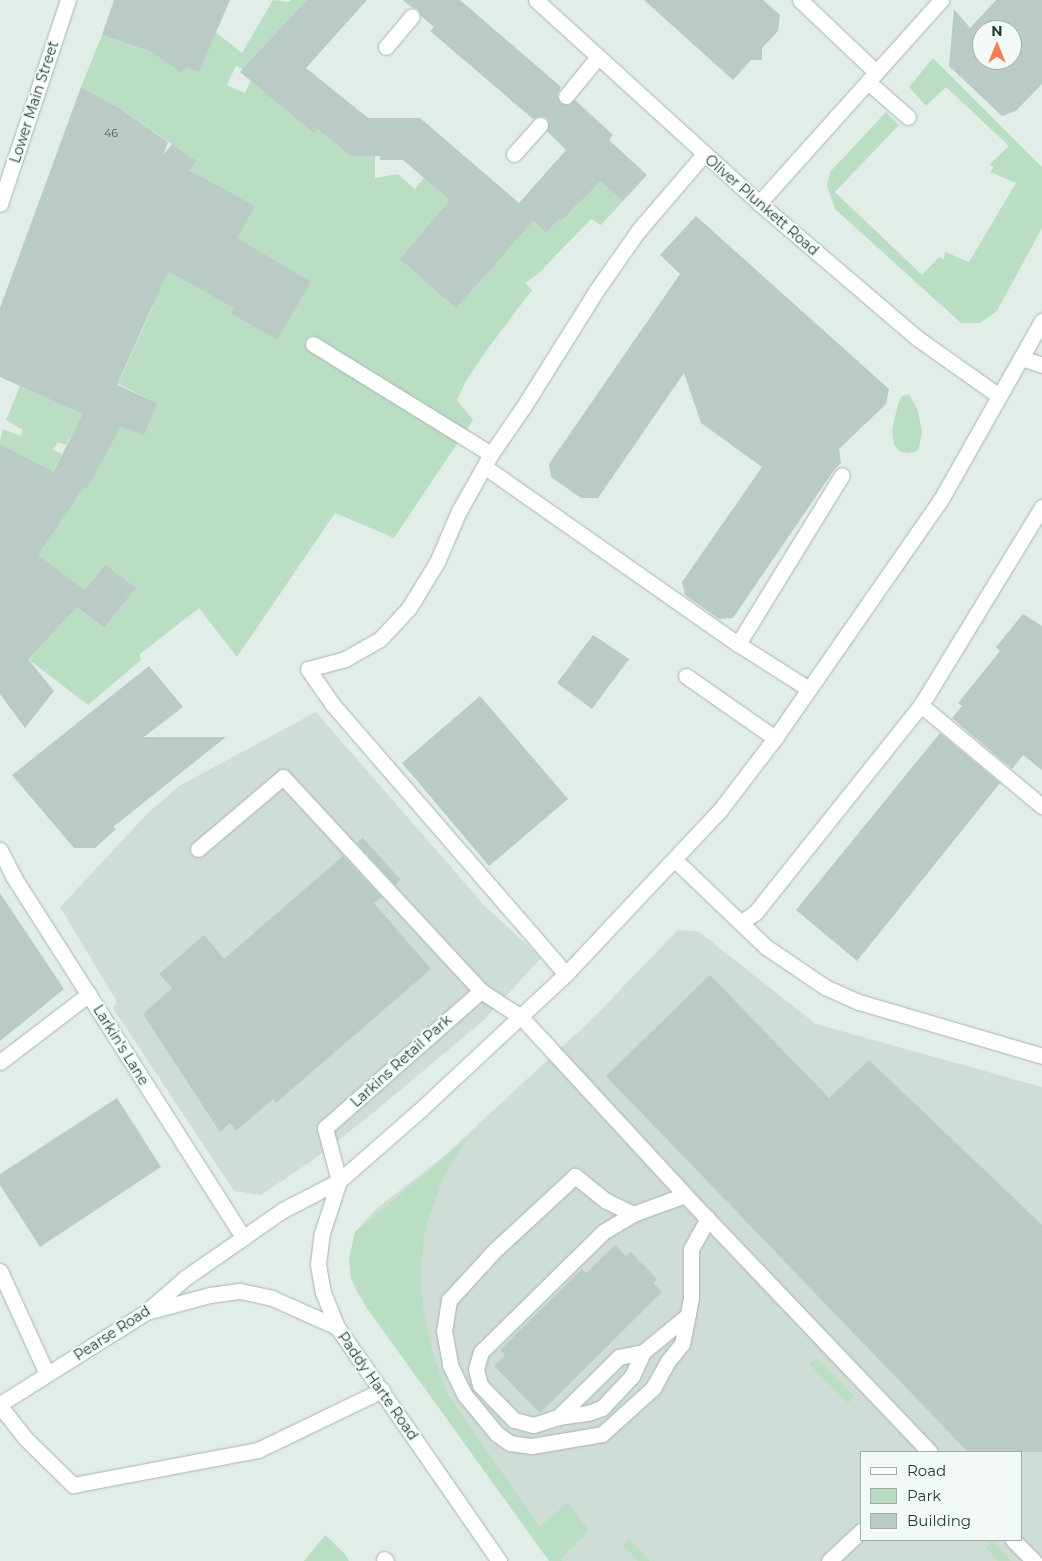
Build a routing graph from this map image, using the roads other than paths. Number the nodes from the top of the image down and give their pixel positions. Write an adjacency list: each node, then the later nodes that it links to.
1 (68, 0): 15 (main road, Lower Main Street)
2 (536, 0): 7 (main road, Oliver Plunkett Road)
3 (800, 0): 8 (main road)
4 (941, 0): 8 (main road)
5 (412, 16): 6 (main road)
6 (386, 46)
7 (598, 57): 9 (main road); 13 (main road, Oliver Plunkett Road)
8 (872, 77): 10 (main road); 14 (main road)
9 (566, 96)
10 (908, 117)
11 (540, 124): 12 (main road)
12 (514, 154)
13 (704, 154): 14 (main road, Oliver Plunkett Road); 21 (main road)
14 (758, 202): 20 (main road, Oliver Plunkett Road)
15 (0, 204)
16 (1042, 320): 18 (main road, Pearse Road)
17 (313, 344): 21 (main road)
18 (1021, 358): 19 (main road); 20 (main road, Pearse Road)
19 (1042, 365)
20 (999, 396): 26 (main road, Pearse Road)
21 (488, 460): 24 (main road); 34 (main road)
22 (842, 475): 24 (main road)
23 (1042, 507): 27 (main road)
24 (738, 644): 26 (main road)
25 (686, 676): 28 (main road)
26 (809, 689): 28 (main road, Pearse Road)
27 (922, 705): 29 (main road); 33 (main road)
28 (775, 738): 32 (main road, Pearse Road)
29 (1042, 806)
30 (198, 849): 35 (main road)
31 (0, 850): 36 (main road, Larkin's Lane)
32 (675, 860): 33 (main road); 34 (main road, Pearse Road)
33 (741, 922): 38 (main road)
34 (566, 974): 37 (main road, Pearse Road)
35 (481, 991): 37 (main road); 40 (main road, Larkins Retail Park)
36 (89, 994): 39 (main road); 44 (main road, Larkin's Lane)
37 (521, 1017): 40 (main road, Pearse Road); 41 (main road)
38 (1042, 1056)
39 (0, 1062)
40 (339, 1181): 44 (main road, Pearse Road); 48 (main road)
41 (685, 1194): 42 (main road); 43 (main road)
42 (633, 1214): 47 (main road); 53 (main road)
43 (708, 1218): 47 (main road); 54 (main road)
44 (244, 1238): 46 (main road, Pearse Road)
45 (0, 1272): 50 (main road)
46 (146, 1312): 48 (main road, Paddy Harte Road); 50 (main road, Pearse Road)
47 (688, 1315): 49 (main road)
48 (337, 1327): 51 (main road, Paddy Harte Road)
49 (643, 1352): 53 (main road); 53 (main road)
50 (47, 1374): 52 (main road, Pearse Road)
51 (382, 1390): 52 (main road); 57 (main road, Paddy Harte Road)
52 (0, 1405)
53 (558, 1417)
54 (929, 1451)
55 (860, 1532): 58 (main road)
56 (1014, 1541): 59 (main road)
57 (499, 1561)
58 (829, 1561)
59 (1034, 1561)

